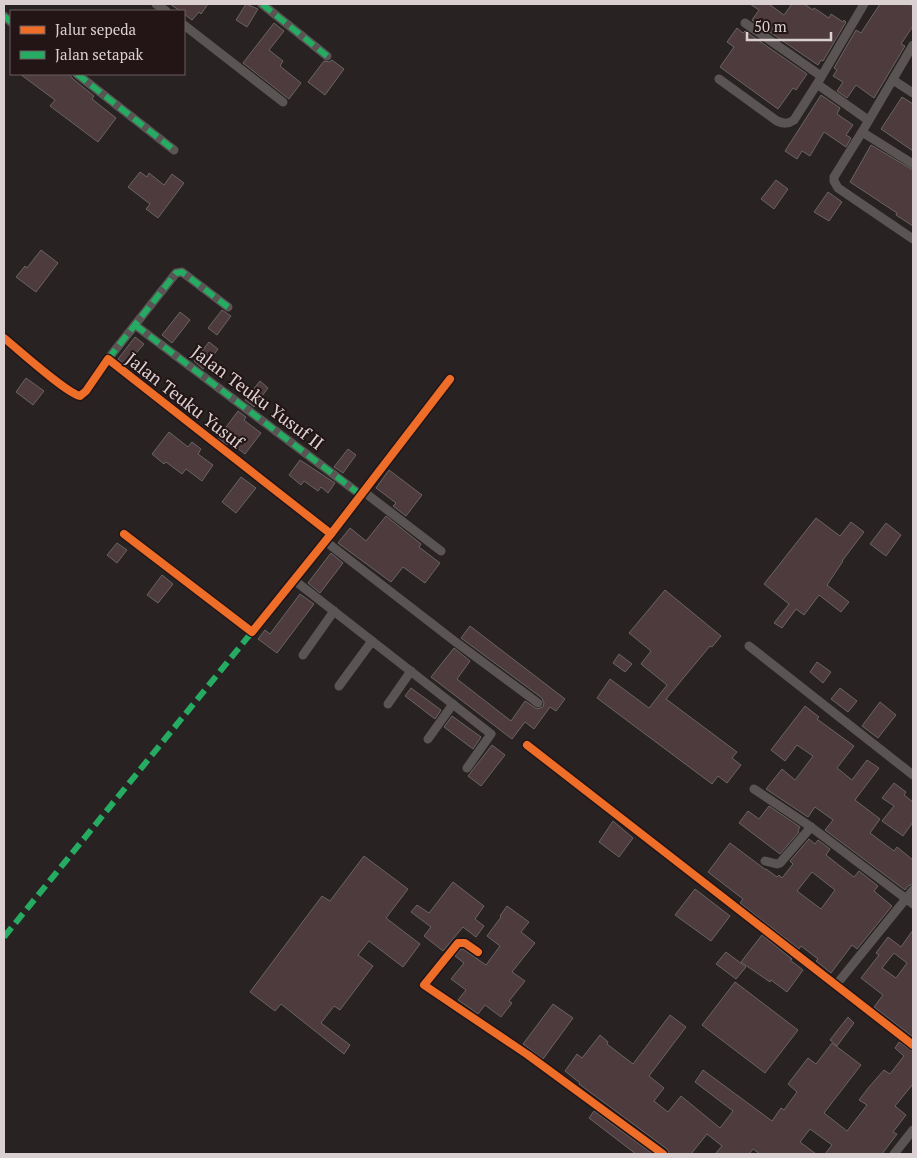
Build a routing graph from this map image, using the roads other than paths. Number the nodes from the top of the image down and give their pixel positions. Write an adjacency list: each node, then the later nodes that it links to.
1 (262, 4): 6 (street)
2 (864, 4): 9 (street)
3 (745, 23): 9 (street)
4 (185, 26): 12 (street)
5 (913, 45): 10 (street)
6 (327, 56)
7 (78, 75): 15 (street)
8 (719, 78): 9 (street)
9 (819, 80): 13 (street)
10 (893, 80): 11 (street); 13 (street)
11 (913, 93)
12 (283, 102)
13 (868, 120): 14 (street)
14 (862, 132): 16 (street); 17 (street)
15 (174, 150)
16 (913, 164)
17 (913, 239)
18 (228, 307): 19 (street)
19 (135, 325): 21 (street); 23 (street, Jalan Teuku Yusuf II)
20 (4, 338): 21 (street, Jalan Teuku Yusuf)
21 (108, 359): 25 (street, Jalan Teuku Yusuf)
22 (450, 379): 23 (street)
23 (362, 493): 25 (street); 26 (street, Jalan Teuku Yusuf II)
24 (124, 534): 27 (street)
25 (328, 538): 27 (street); 34 (street, Jalan Teuku Yusuf)
26 (441, 552)
27 (294, 580): 28 (street)
28 (334, 611): 29 (street); 31 (street)
29 (372, 641): 32 (street); 33 (street)
30 (749, 646): 40 (street)
31 (304, 655)
32 (411, 671): 35 (street); 36 (street)
33 (339, 686)
34 (538, 703)
35 (388, 704)
36 (453, 704): 37 (street); 39 (street)
37 (428, 739)
38 (527, 744): 47 (street)
39 (467, 768)
40 (913, 775)
41 (754, 789): 42 (street)
42 (811, 827): 43 (street); 45 (street)
43 (765, 862)
44 (913, 890): 45 (street)
45 (910, 901): 47 (street)
46 (478, 952): 50 (street)
47 (836, 985): 48 (street)
48 (913, 1045)
49 (913, 1130): 51 (street)
50 (663, 1154)
51 (894, 1154)

